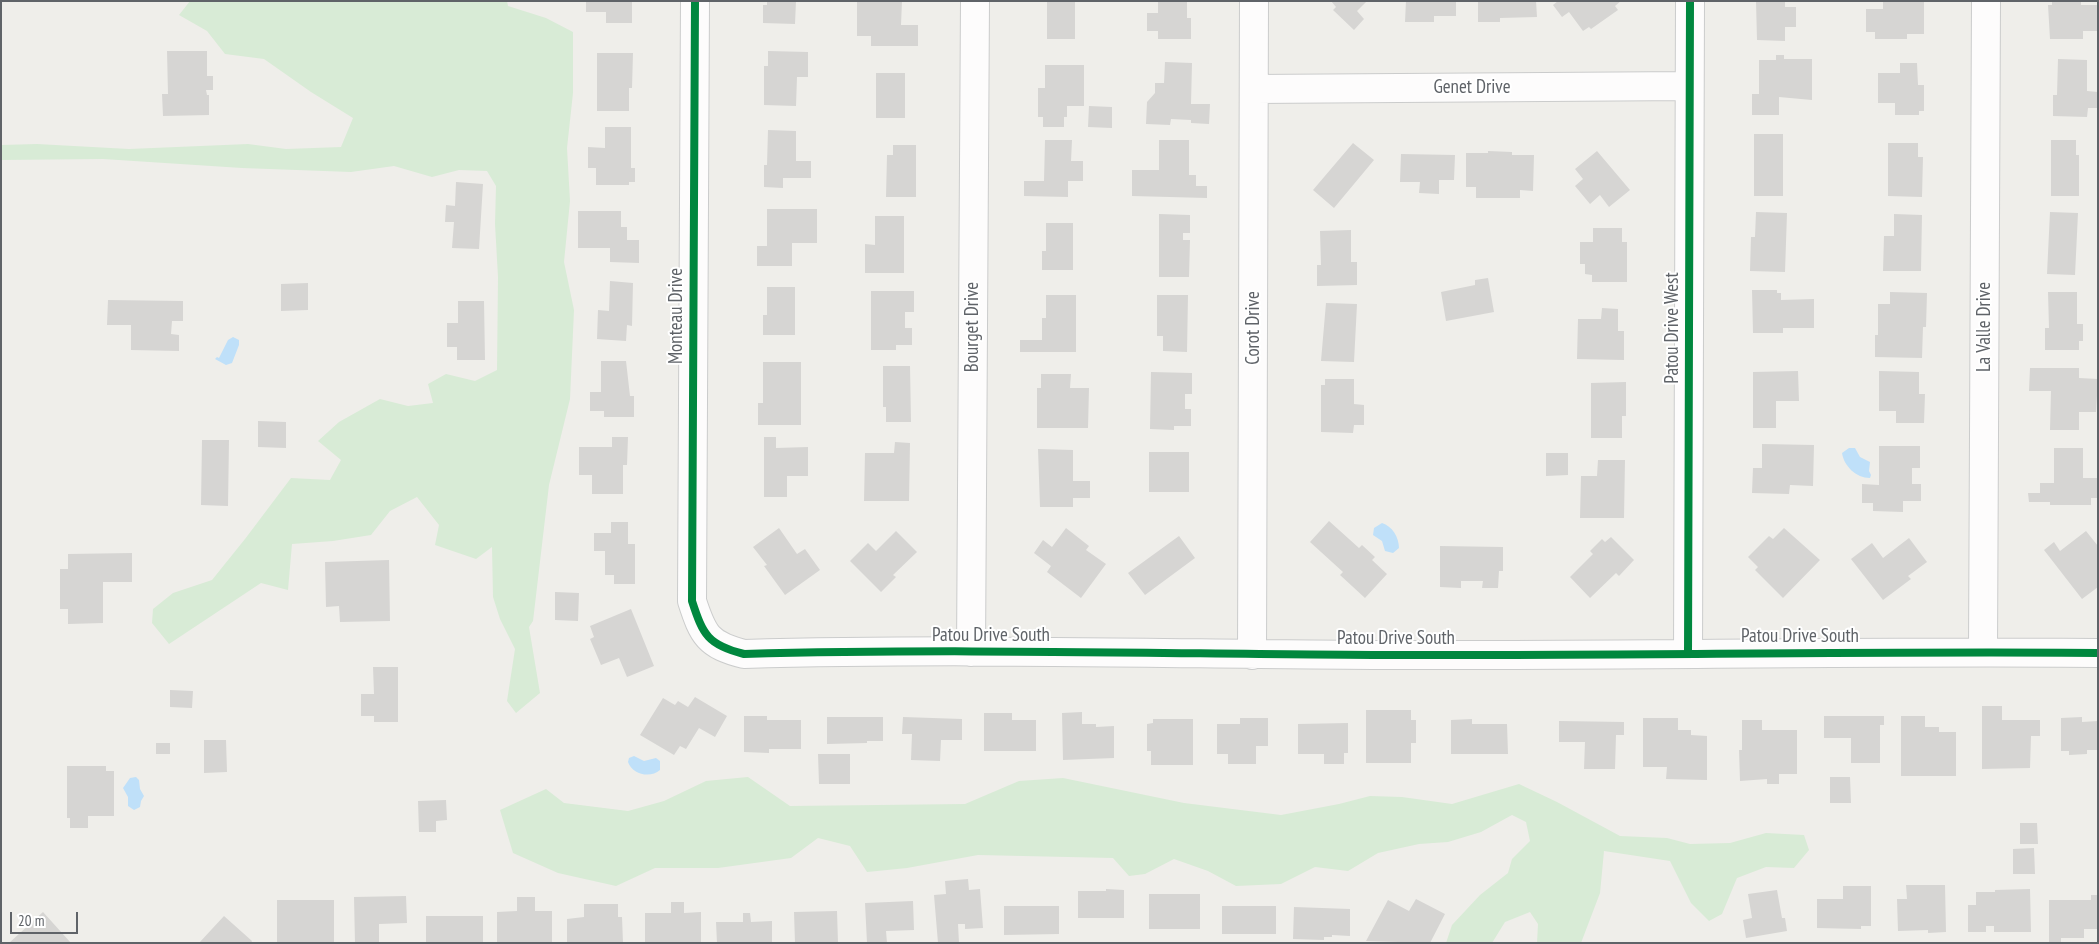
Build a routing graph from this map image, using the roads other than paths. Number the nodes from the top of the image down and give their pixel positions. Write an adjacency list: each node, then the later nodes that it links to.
1 (695, 1): 8 (street, Monteau Drive)
2 (975, 1): 9 (street, Bourget Drive)
3 (1254, 1): 7 (street, Corot Drive)
4 (1690, 1): 6 (street, Patou Drive West)
5 (1986, 1): 10 (street, La Valle Drive)
6 (1689, 86): 7 (street, Genet Drive); 12 (street, Patou Drive West)
7 (1255, 89): 13 (street, Corot Drive)
8 (701, 629): 9 (street, Patou Drive South)
9 (971, 652): 13 (street, Patou Drive South)
10 (1983, 652): 11 (street, Patou Drive South); 12 (street, Patou Drive South)
11 (2098, 653)
12 (1688, 654): 13 (street, Patou Drive South)
13 (1252, 655)

